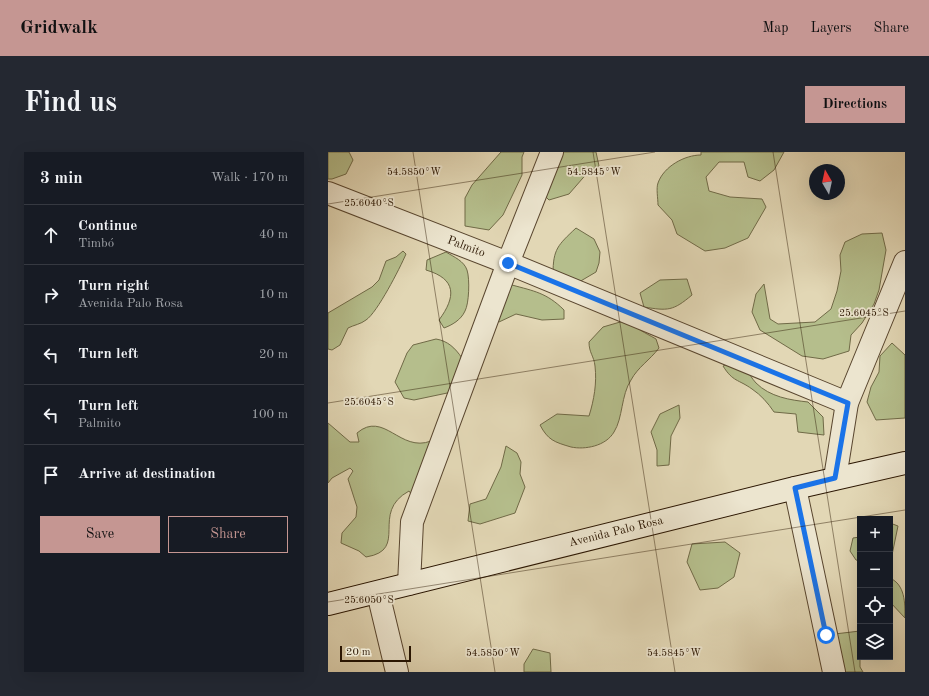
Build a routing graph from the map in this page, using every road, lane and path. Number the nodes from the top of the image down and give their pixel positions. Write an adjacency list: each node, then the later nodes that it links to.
1 (552, 152): 4 (street)
2 (328, 193): 4 (street, Palmito)
3 (905, 262): 5 (street)
4 (508, 263): 5 (street, Palmito); 9 (street)
5 (848, 403): 7 (street)
6 (905, 463): 7 (street, Avenida Palo Rosa)
7 (835, 478): 8 (street, Avenida Palo Rosa)
8 (795, 488): 9 (street, Avenida Palo Rosa); 13 (street)
9 (409, 584): 10 (street, Avenida Palo Rosa)
10 (378, 593): 11 (street, Avenida Palo Rosa); 12 (street)
11 (328, 604)
12 (397, 672)
13 (834, 672)

